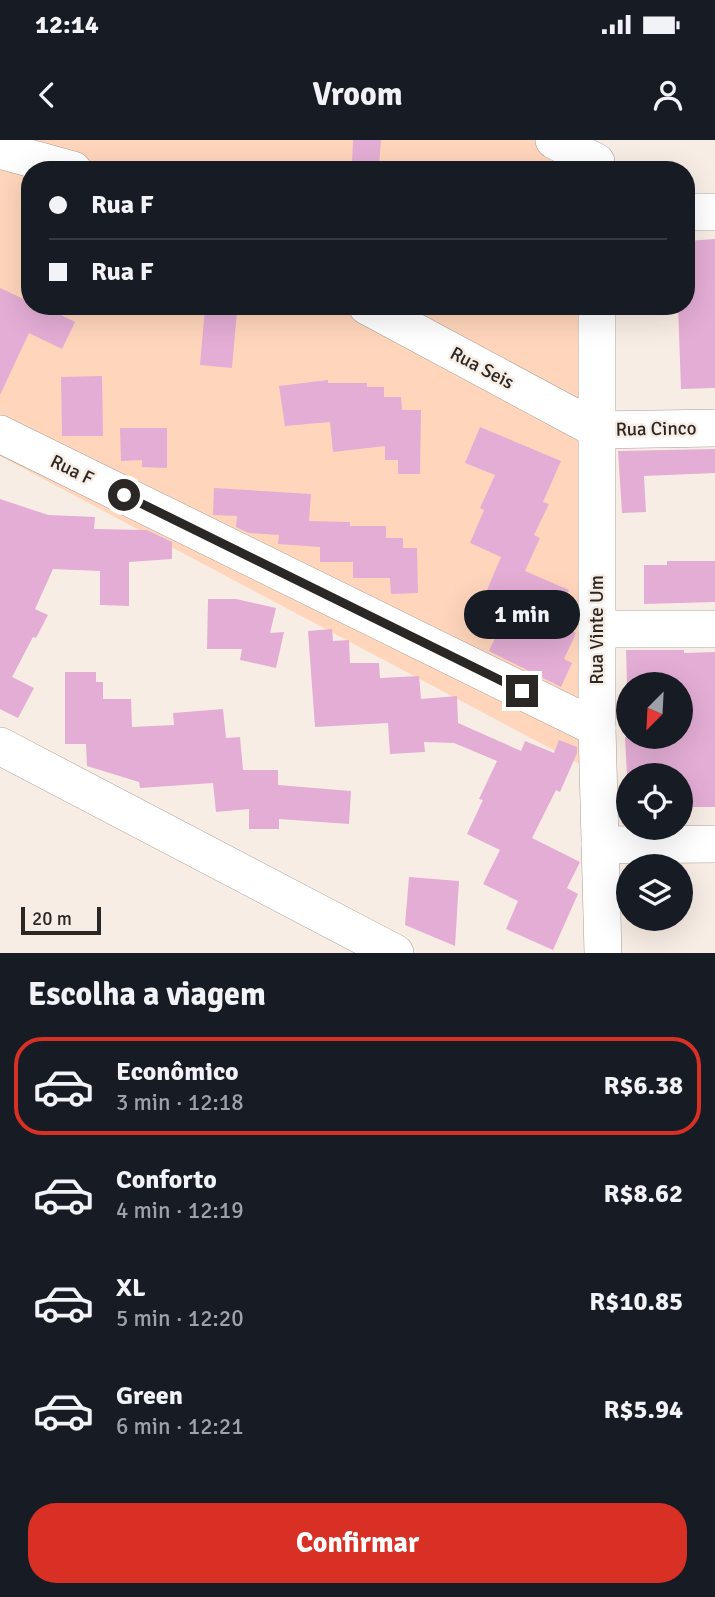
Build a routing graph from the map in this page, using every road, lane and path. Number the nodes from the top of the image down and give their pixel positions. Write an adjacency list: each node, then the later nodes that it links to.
1 (554, 140): 3 (street)
2 (0, 150): 4 (street)
3 (597, 157)
4 (40, 161)
5 (695, 212): 6 (street)
6 (715, 212)
7 (384, 315): 10 (street, Rua Seis)
8 (597, 315): 10 (street, Rua Vinte Um)
9 (715, 428): 10 (street, Rua Cinco)
10 (598, 430): 12 (street, Rua Vinte Um)
11 (0, 434): 14 (street, Rua F)
12 (597, 629): 13 (street); 14 (street, Rua Vinte Um)
13 (715, 629)
14 (597, 728): 17 (street, Rua Vinte Um)
15 (0, 746): 18 (street)
16 (715, 844): 17 (street)
17 (600, 845): 19 (street, Rua Vinte Um)
18 (395, 953)
19 (603, 953)

